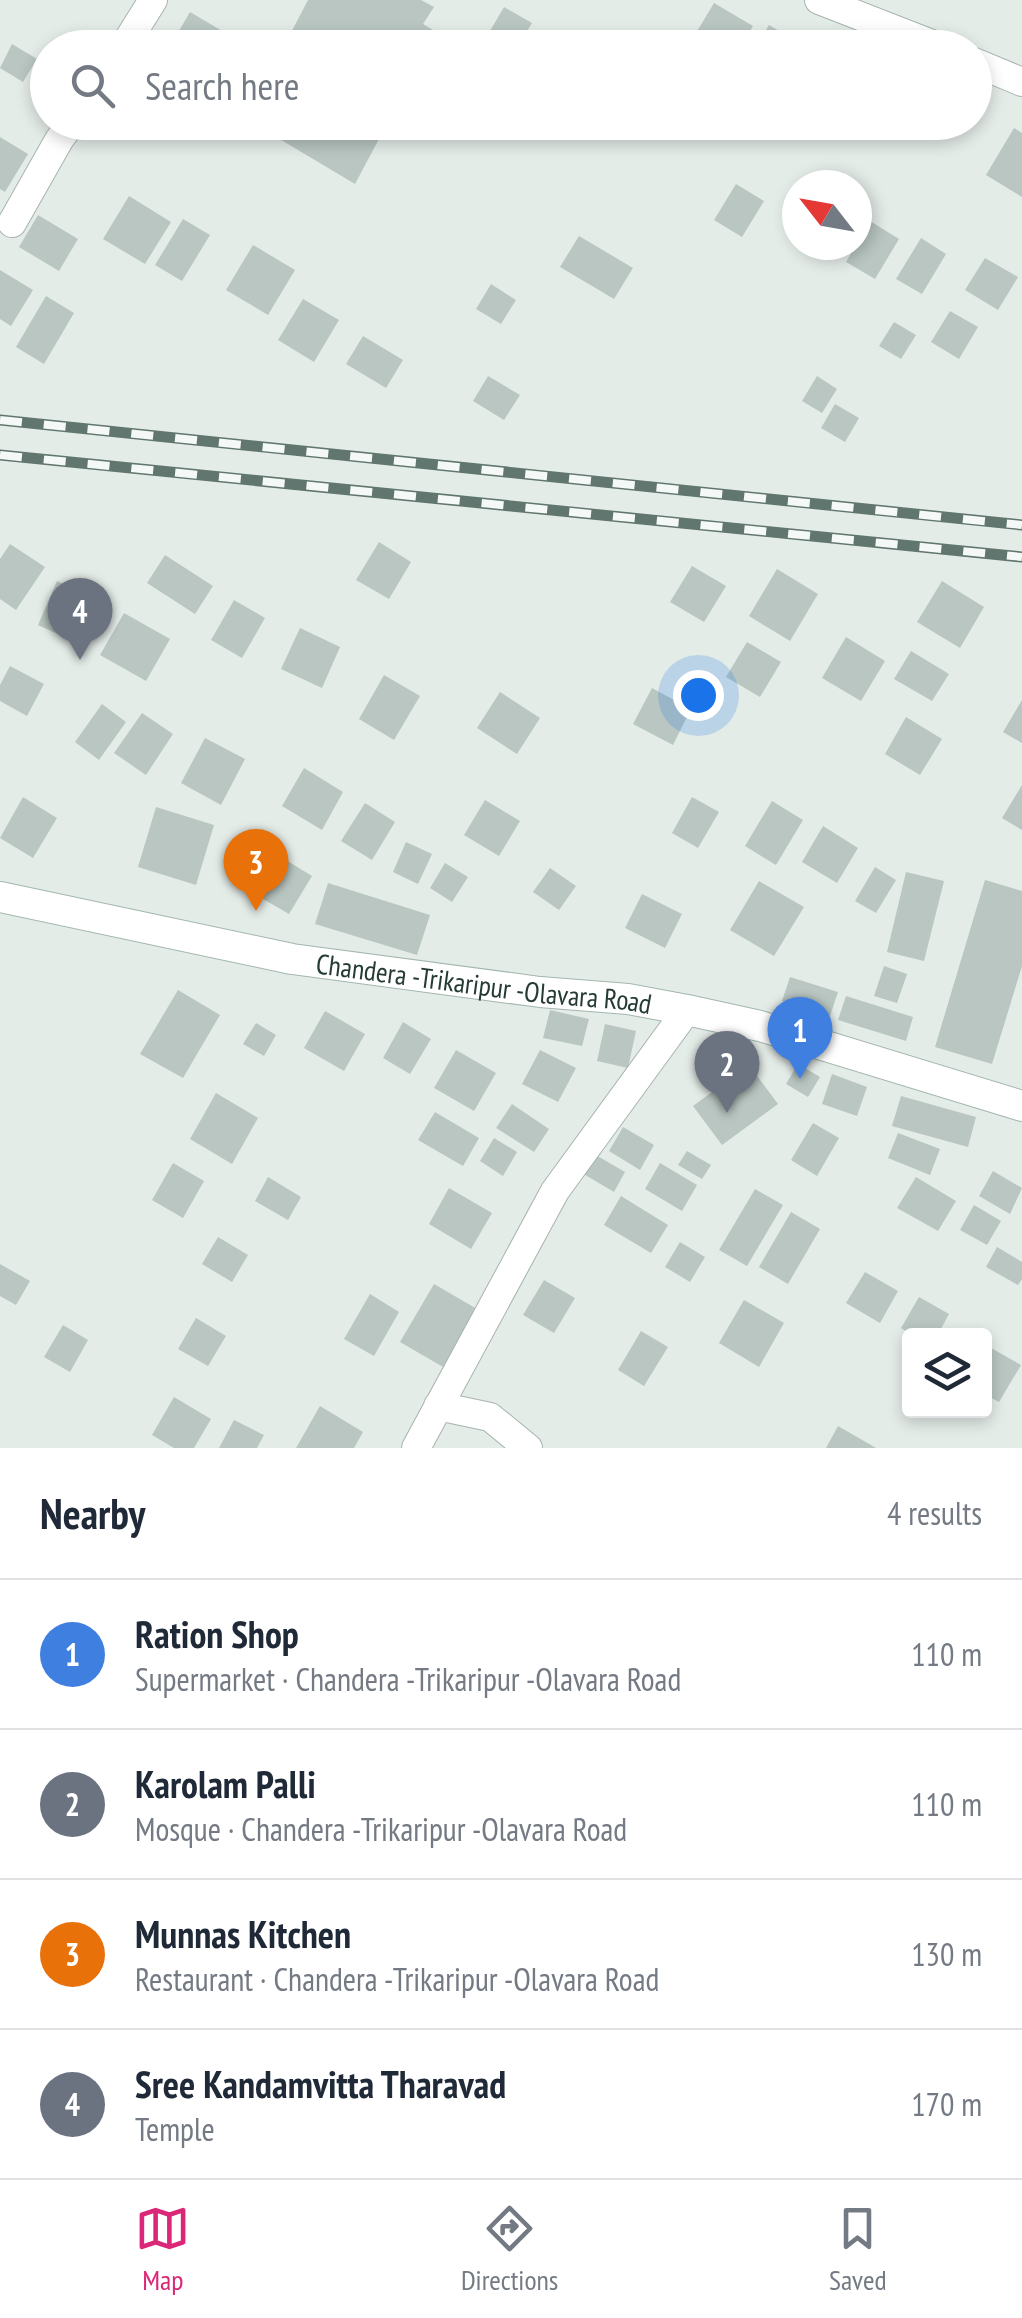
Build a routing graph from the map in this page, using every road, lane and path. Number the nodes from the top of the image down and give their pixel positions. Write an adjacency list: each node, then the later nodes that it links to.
1 (153, 0): 3 (street)
2 (820, 0): 4 (street)
3 (134, 30)
4 (896, 30)
5 (992, 70): 6 (street)
6 (1022, 82)
7 (59, 140): 8 (street)
8 (12, 224)
9 (0, 897): 10 (main road, Chandera -Trikaripur -Olavara Road)
10 (687, 1010): 11 (main road, Chandera -Trikaripur -Olavara Road); 12 (street)
11 (1022, 1106)
12 (438, 1406): 13 (street); 14 (street)
13 (416, 1448)
14 (528, 1448)

